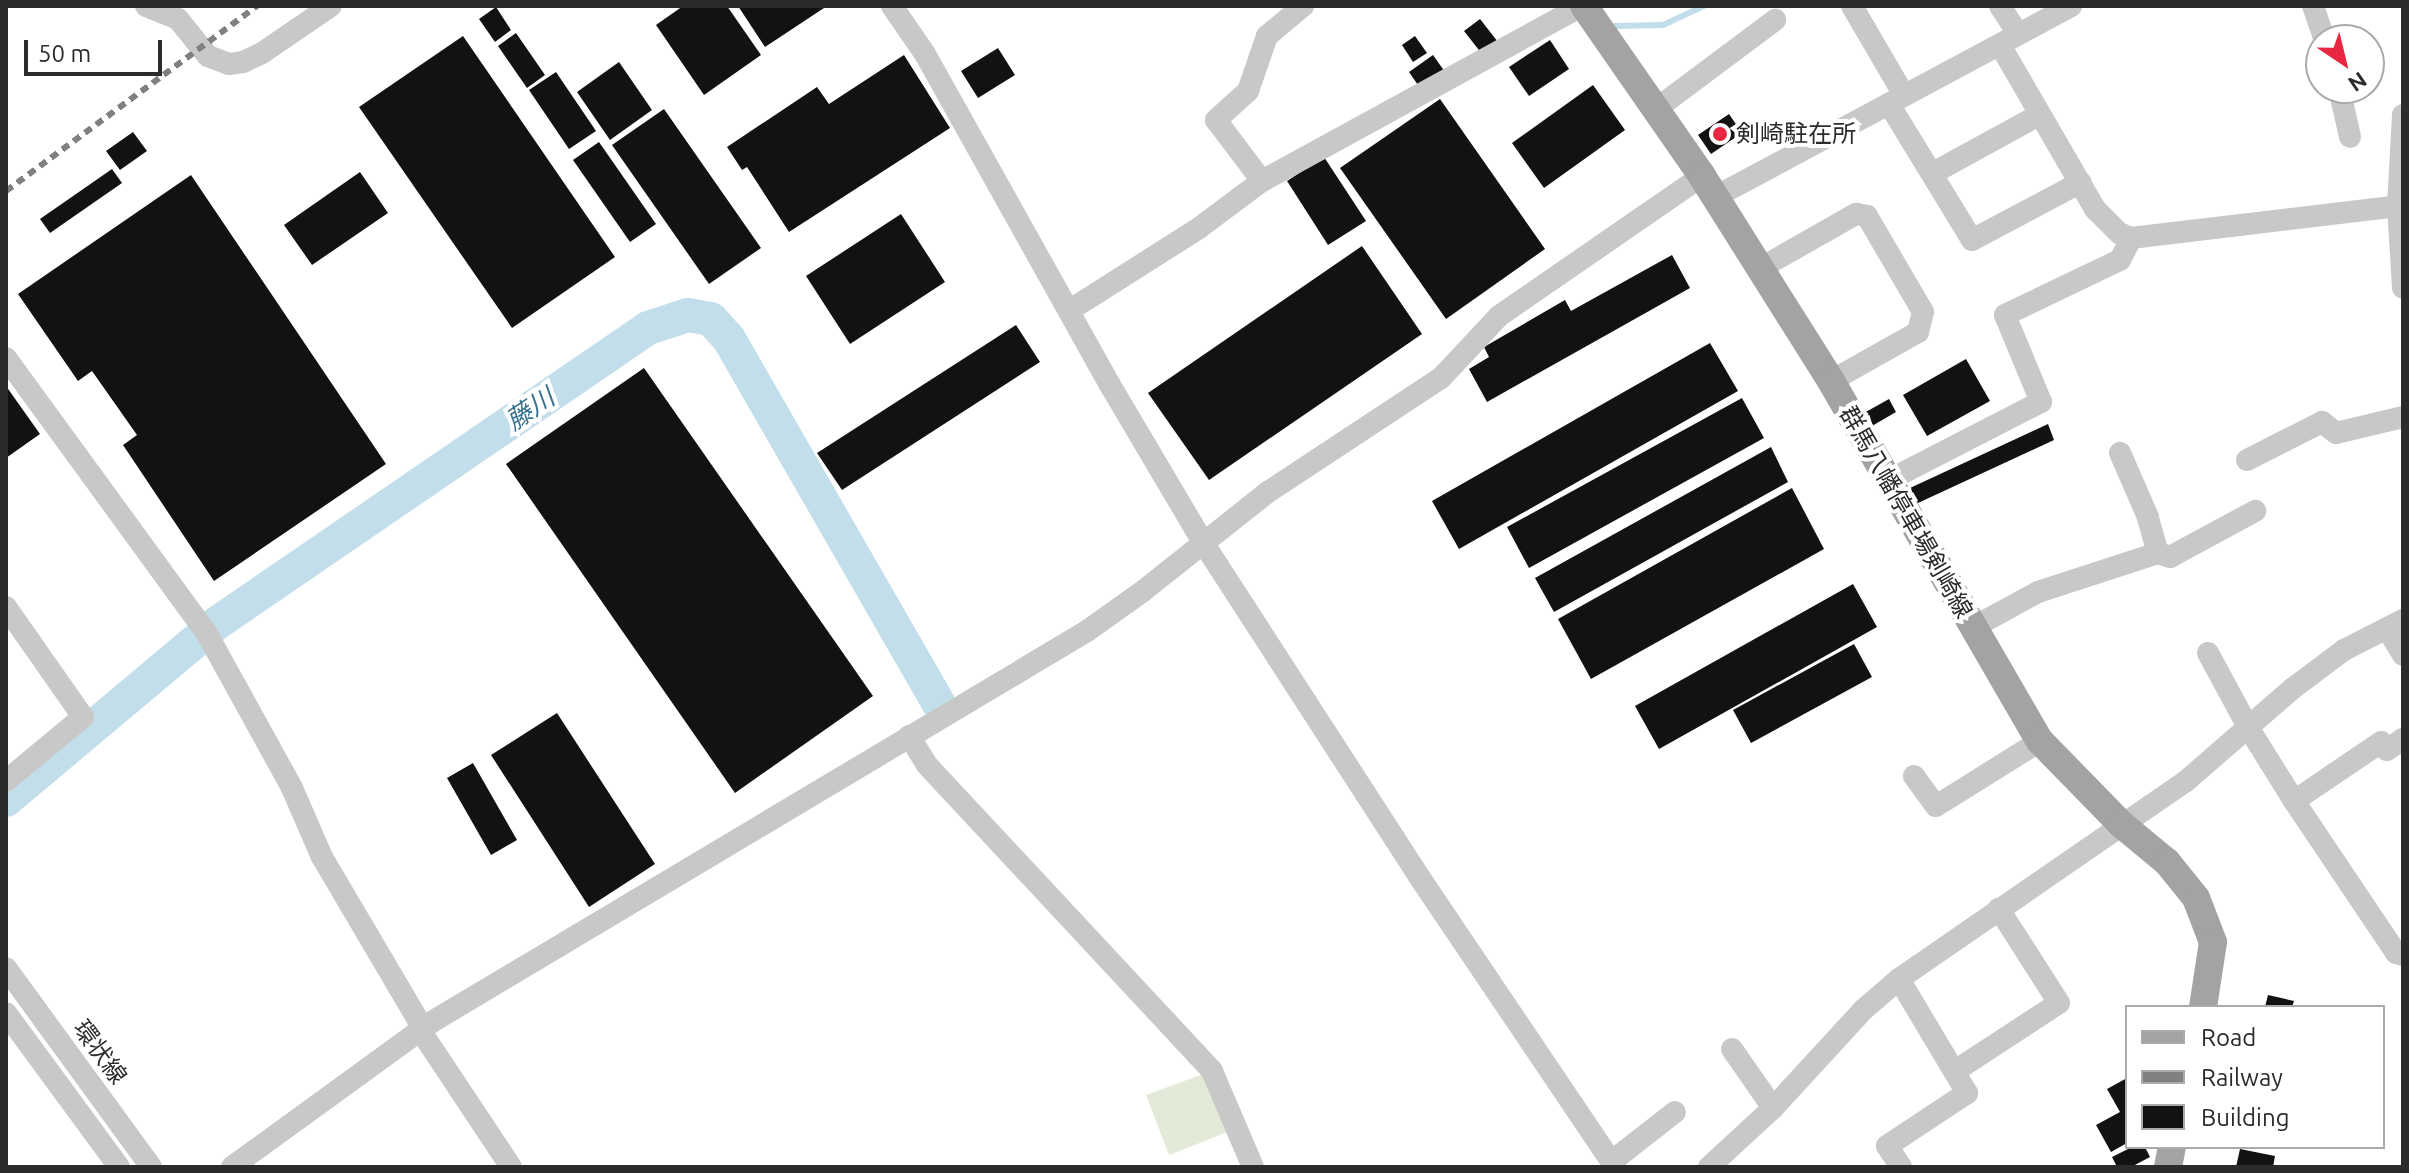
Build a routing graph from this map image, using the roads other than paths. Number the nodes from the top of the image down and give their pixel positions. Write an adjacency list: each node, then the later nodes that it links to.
1 (146, 6): 2 (street)
2 (331, 6)
3 (892, 6): 26 (street)
4 (1303, 6): 19 (street)
5 (1583, 6): 13 (main road, 群馬八幡停車場剣崎線); 19 (street)
6 (1852, 6): 11 (street)
7 (2000, 6): 10 (street)
8 (2071, 6): 10 (street)
9 (1775, 20): 13 (street)
10 (2009, 40): 11 (street); 14 (street)
11 (1897, 99): 18 (street); 21 (street)
12 (2343, 104): 16 (street)
13 (1656, 109): 21 (main road, 群馬八幡停車場剣崎線)
14 (2039, 115): 18 (street); 20 (street)
15 (2403, 115): 17 (street)
16 (2350, 137)
17 (2401, 162): 22 (street)
18 (1933, 173): 20 (street)
19 (1262, 181): 26 (street)
20 (2081, 182): 23 (street)
21 (1708, 186): 24 (main road, 群馬八幡停車場剣崎線); 34 (street)
22 (2398, 206): 23 (street); 25 (street)
23 (2131, 238): 32 (street)
24 (1759, 269): 28 (main road, 群馬八幡停車場剣崎線); 28 (street)
25 (2403, 288)
26 (1070, 310): 34 (street)
27 (6, 358): 55 (street)
28 (1831, 381): 32 (main road, 群馬八幡停車場剣崎線)
29 (2403, 417): 31 (street)
30 (2120, 453): 35 (street)
31 (2247, 460)
32 (1889, 480): 38 (main road, 群馬八幡停車場剣崎線)
33 (2255, 511): 35 (street)
34 (1204, 544): 42 (street); 60 (street)
35 (2158, 553): 38 (street)
36 (6, 607): 46 (street)
37 (2395, 625): 40 (street); 41 (street)
38 (1972, 628): 44 (main road, 群馬八幡停車場剣崎線)
39 (2208, 653): 41 (street)
40 (2403, 655)
41 (2248, 727): 47 (street); 48 (street)
42 (909, 736): 55 (street); 65 (street)
43 (2403, 739): 47 (street)
44 (2040, 741): 45 (street); 48 (main road, 群馬八幡停車場剣崎線)
45 (1914, 776)
46 (6, 781)
47 (2294, 801): 50 (street)
48 (2121, 824): 49 (street); 53 (main road, 群馬八幡停車場剣崎線)
49 (1999, 909): 52 (street); 57 (street)
50 (2403, 955)
51 (6, 968): 62 (street, 環状線)
52 (1899, 979): 57 (street); 58 (street)
53 (2203, 1005)
54 (6, 1013): 61 (street)
55 (420, 1030): 63 (street); 64 (street)
56 (1732, 1049): 58 (street)
57 (1955, 1071): 67 (street)
58 (1773, 1108): 66 (street)
59 (1675, 1112): 60 (street)
60 (1613, 1164)
61 (119, 1167)
62 (151, 1167)
63 (232, 1167)
64 (511, 1167)
65 (1253, 1167)
66 (1709, 1167)
67 (1901, 1167)

